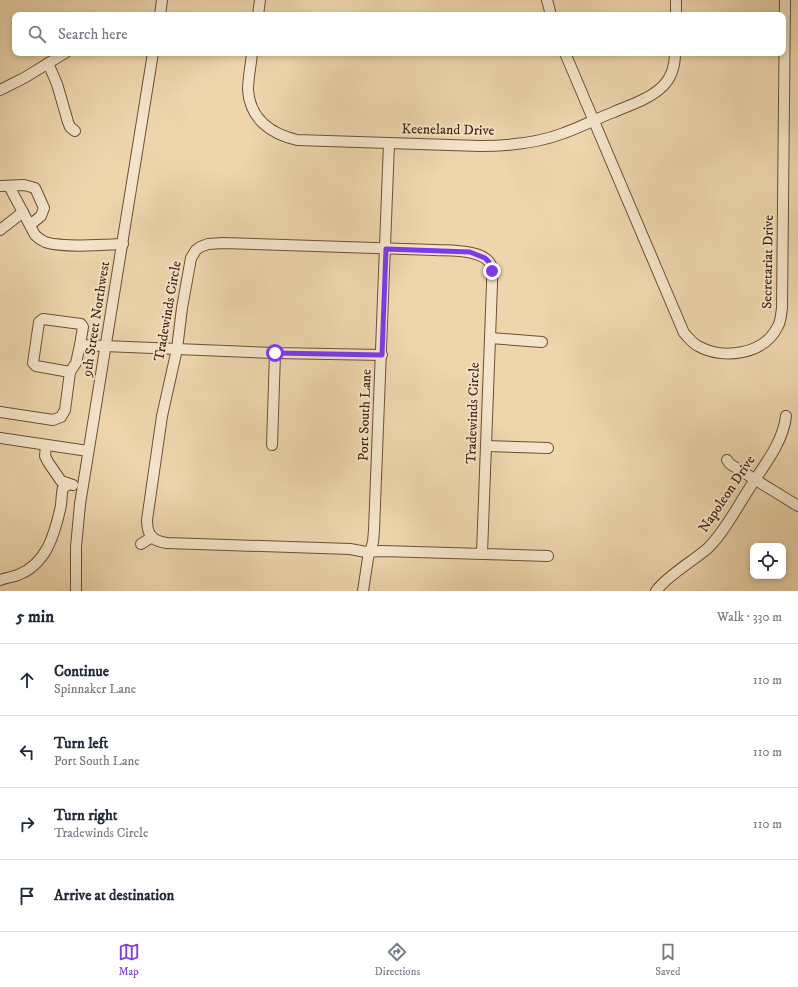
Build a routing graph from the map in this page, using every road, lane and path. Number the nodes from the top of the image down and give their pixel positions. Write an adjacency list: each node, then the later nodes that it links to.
1 (162, 0): 6 (street)
2 (260, 0): 7 (street)
3 (547, 0): 8 (street)
4 (676, 0): 9 (street)
5 (785, 0): 10 (street, Secretariat Drive)
6 (160, 12)
7 (258, 12)
8 (550, 12)
9 (676, 12)
10 (785, 12)
11 (60, 56): 17 (street)
12 (154, 56): 26 (street, 9th Street Northwest)
13 (252, 56): 21 (street, Keeneland Drive)
14 (566, 56): 19 (street, Secretariat Drive)
15 (675, 56): 19 (street, Keeneland Drive)
16 (784, 56): 19 (street, Secretariat Drive)
17 (48, 64): 18 (street); 20 (street)
18 (0, 90)
19 (594, 120): 21 (street, Keeneland Drive)
20 (75, 131)
21 (389, 143): 27 (street, Port South Lane)
22 (4, 186): 23 (street); 24 (street)
23 (23, 212): 24 (street); 25 (street)
24 (30, 224): 26 (street)
25 (0, 230)
26 (123, 244): 31 (street, 9th Street Northwest)
27 (386, 249): 28 (street, Tradewinds Circle); 32 (street, Tradewinds Circle); 34 (street, Port South Lane)
28 (490, 338): 29 (street); 41 (street, Tradewinds Circle)
29 (542, 342)
30 (80, 345): 31 (street); 35 (street); 35 (street)
31 (106, 347): 32 (street); 43 (street, 9th Street Northwest)
32 (177, 349): 33 (street); 49 (street, Tradewinds Circle)
33 (275, 353): 34 (street); 40 (street)
34 (382, 355): 51 (street, Port South Lane)
35 (70, 372): 36 (street)
36 (0, 412)
37 (786, 416): 45 (street, Napoleon Drive)
38 (0, 438): 39 (street)
39 (46, 445): 43 (street); 46 (street)
40 (272, 445)
41 (486, 446): 42 (street); 52 (street, Tradewinds Circle)
42 (548, 448)
43 (88, 451): 47 (street, 9th Street Northwest)
44 (727, 460): 45 (street)
45 (755, 479): 48 (street); 57 (street, Napoleon Drive)
46 (69, 484): 47 (street); 54 (street)
47 (82, 487): 55 (street, 9th Street Northwest)
48 (798, 506)
49 (152, 537): 50 (street); 51 (street)
50 (141, 544)
51 (370, 551): 52 (street); 56 (street, Port South Lane)
52 (482, 553): 53 (street)
53 (548, 556)
54 (0, 580)
55 (76, 591)
56 (363, 591)
57 (656, 591)

